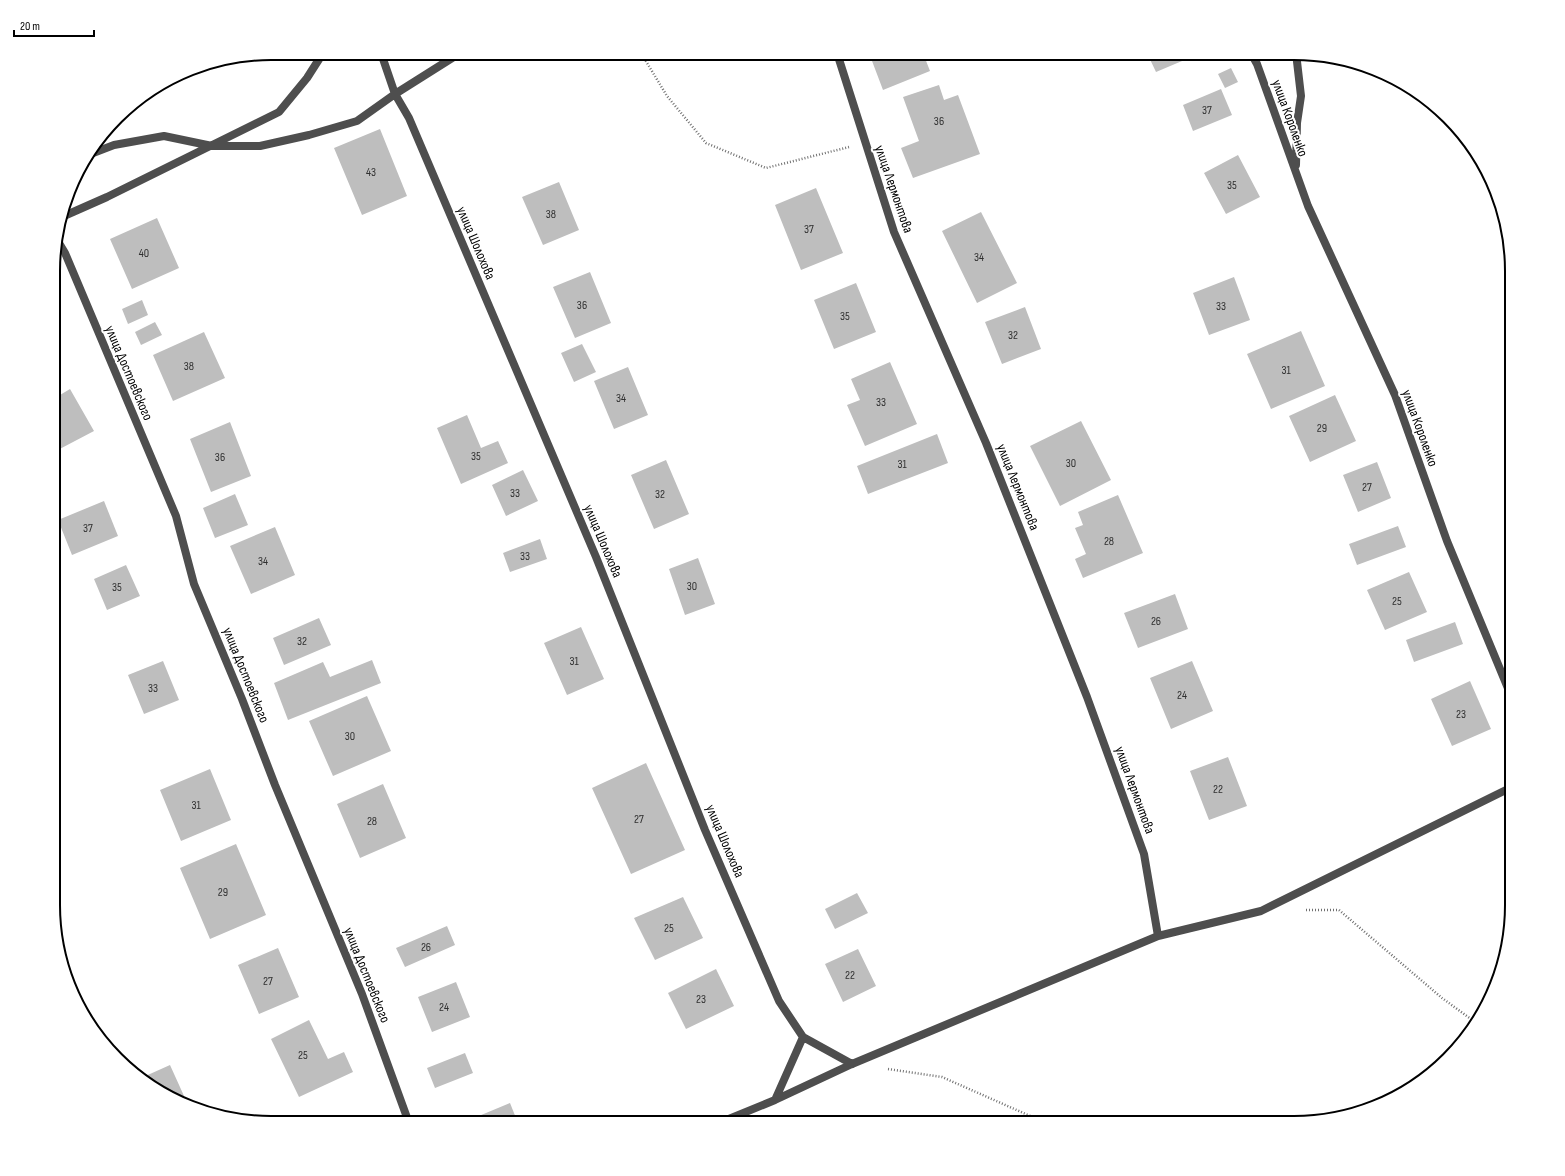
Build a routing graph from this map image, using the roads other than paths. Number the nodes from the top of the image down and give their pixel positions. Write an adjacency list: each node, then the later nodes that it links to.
1 (319, 60): 8 (street)
2 (383, 60): 7 (street, улица Шолохова)
3 (449, 60): 7 (street)
4 (838, 60): 15 (street, улица Лермонтова)
5 (1255, 60): 10 (street, улица Короленко)
6 (1297, 60): 10 (street, улица Короленко)
7 (395, 94): 8 (street); 16 (street, улица Шолохова)
8 (212, 146): 9 (street); 11 (street)
9 (98, 151)
10 (1295, 170): 13 (street, улица Короленко)
11 (68, 214)
12 (61, 248): 19 (street, улица Достоевского)
13 (1505, 681)
14 (1505, 791): 15 (street)
15 (1158, 936): 17 (street)
16 (803, 1037): 17 (street); 18 (street)
17 (852, 1064): 18 (street)
18 (775, 1100): 20 (street)
19 (406, 1116)
20 (736, 1116)

